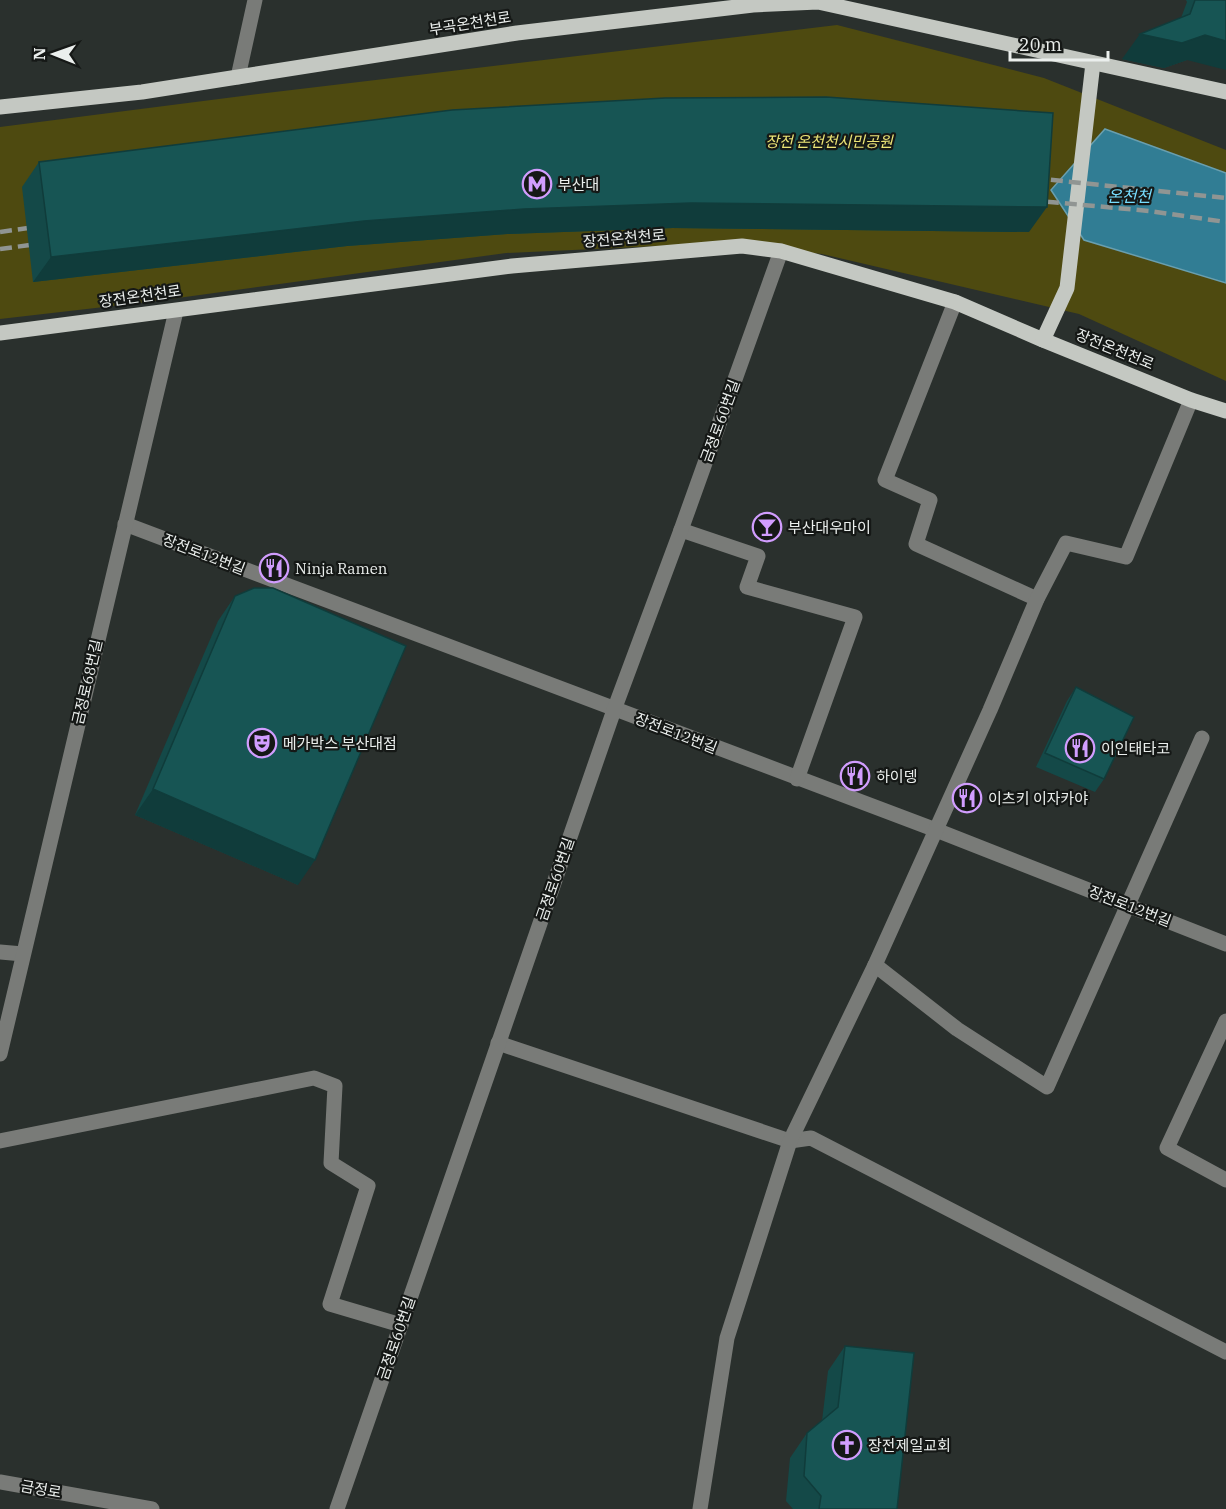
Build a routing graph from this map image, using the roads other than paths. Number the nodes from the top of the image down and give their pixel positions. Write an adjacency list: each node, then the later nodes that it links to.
1 (255, 0): 3 (street)
2 (1093, 63): 3 (main road, 부곡온천천로); 4 (main road, 부곡온천천로); 10 (main road)
3 (238, 77): 5 (main road, 부곡온천천로)
4 (1226, 93)
5 (0, 108)
6 (781, 251): 7 (main road, 장전온천천로); 8 (main road, 장전온천천로); 14 (street, 금정로60번길)
7 (956, 302): 10 (main road, 장전온천천로); 15 (street)
8 (176, 311): 9 (main road, 장전온천천로); 13 (street, 금정로68번길)
9 (0, 333)
10 (1043, 340): 11 (main road, 장전온천천로)
11 (1191, 399): 12 (main road, 장전온천천로); 15 (street)
12 (1226, 411)
13 (125, 524): 16 (street, 장전로12번길); 23 (street, 금정로68번길)
14 (681, 530): 16 (street, 금정로60번길); 18 (street)
15 (1037, 599): 19 (street)
16 (614, 710): 18 (street, 장전로12번길); 26 (street, 금정로60번길)
17 (1202, 738): 20 (street)
18 (797, 779): 19 (street, 장전로12번길)
19 (936, 830): 20 (street, 장전로12번길); 24 (street)
20 (1129, 906): 21 (street, 장전로12번길); 24 (street)
21 (1226, 944)
22 (0, 952): 23 (street)
23 (23, 954): 27 (street, 금정로68번길)
24 (875, 965): 29 (street)
25 (1226, 1021): 30 (street)
26 (498, 1043): 29 (street); 31 (street, 금정로60번길)
27 (0, 1054)
28 (0, 1141): 31 (street)
29 (790, 1141): 32 (street); 36 (street)
30 (1226, 1180)
31 (401, 1325): 35 (street, 금정로60번길)
32 (1226, 1352)
33 (0, 1482): 34 (street, 금정로)
34 (152, 1509)
35 (336, 1509)
36 (700, 1509)

